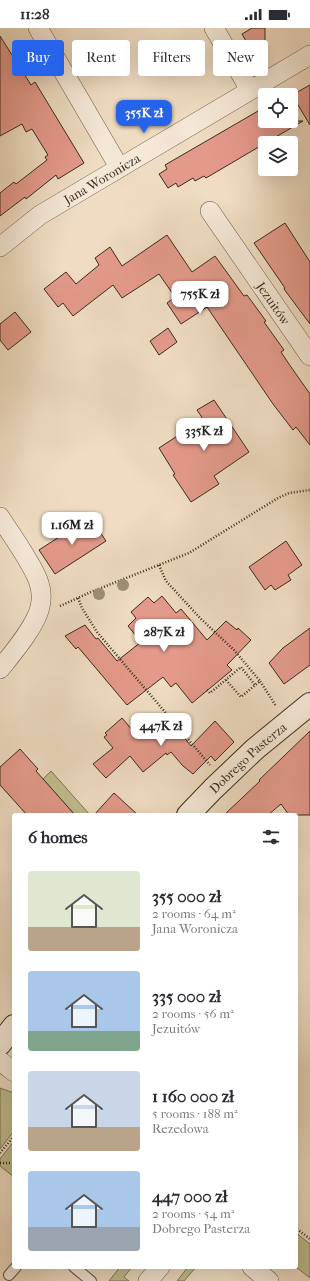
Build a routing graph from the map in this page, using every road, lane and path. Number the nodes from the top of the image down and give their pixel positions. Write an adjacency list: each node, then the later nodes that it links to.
1 (38, 28): 5 (street)
2 (214, 28): 4 (street)
3 (310, 54): 4 (street, Jana Woronicza)
4 (250, 90): 5 (street, Jana Woronicza)
5 (119, 167): 7 (street, Jana Woronicza)
6 (210, 211): 8 (street, Jezuitów)
7 (0, 247)
8 (310, 356)
9 (310, 490): 11 (path)
10 (0, 517): 13 (street)
11 (159, 565): 12 (path); 16 (path)
12 (78, 598): 13 (path); 21 (path)
13 (40, 609): 14 (street)
14 (0, 669)
15 (226, 680): 17 (path); 17 (path); 18 (path)
16 (260, 681): 17 (path); 20 (path)
17 (255, 685)
18 (207, 690)
19 (310, 704): 22 (street, Dobrego Pasterza)
20 (277, 707)
21 (210, 766)
22 (190, 813)
23 (12, 1029): 24 (street)
24 (0, 1044)
25 (0, 1061): 26 (street)
26 (12, 1070)
27 (12, 1138): 28 (path)
28 (0, 1153)
29 (0, 1163): 30 (path)
30 (12, 1163)
31 (298, 1231): 32 (path)
32 (310, 1239)
33 (76, 1269): 36 (lane)
34 (158, 1269): 37 (street)
35 (254, 1269): 38 (street)
36 (91, 1281)
37 (148, 1281)
38 (269, 1281)

